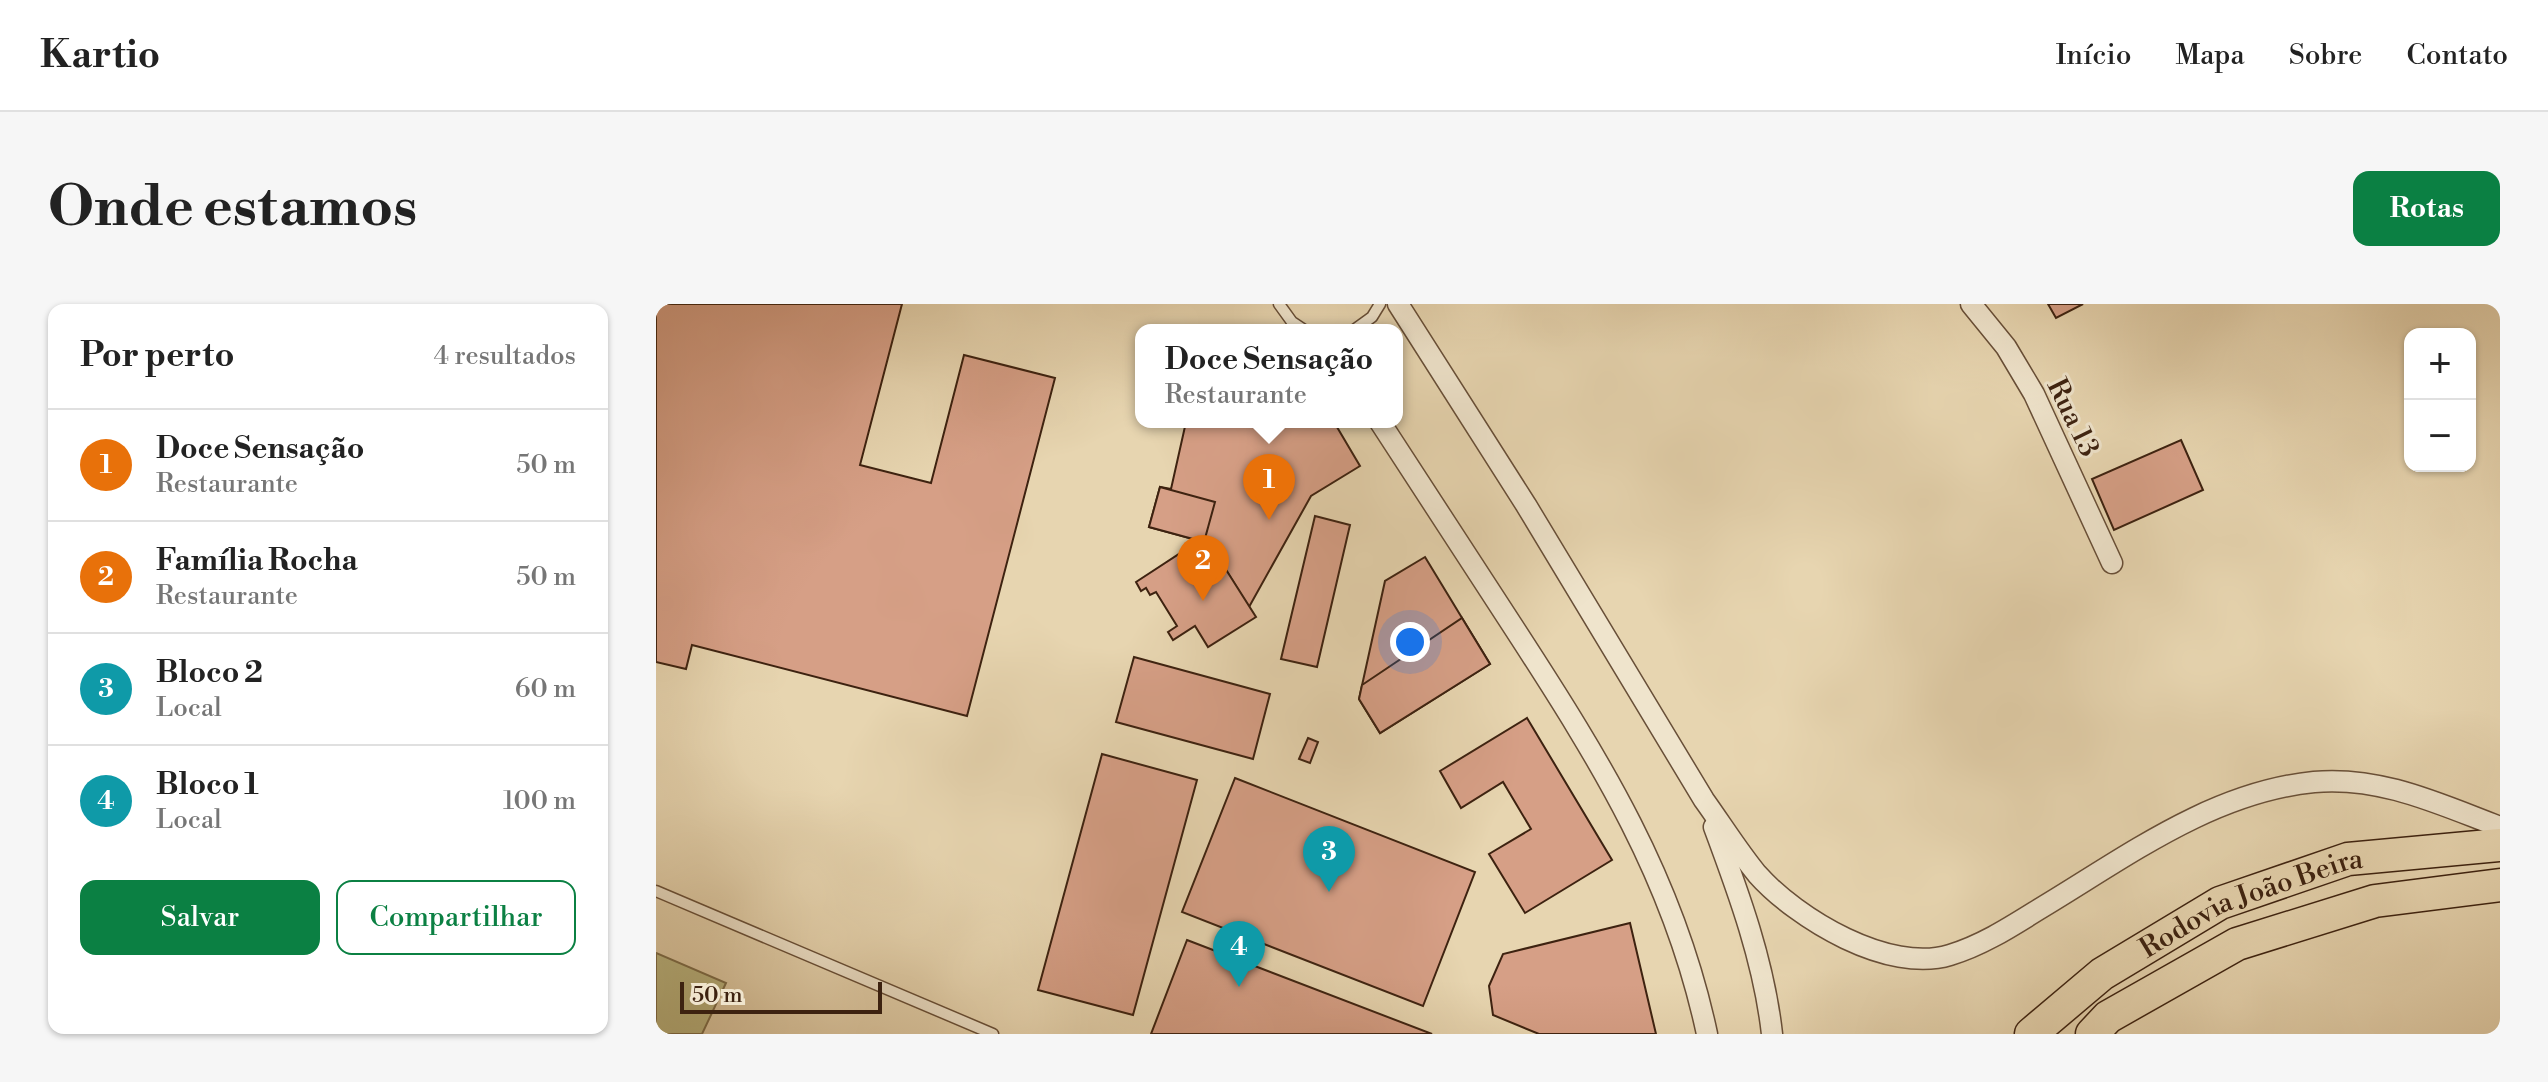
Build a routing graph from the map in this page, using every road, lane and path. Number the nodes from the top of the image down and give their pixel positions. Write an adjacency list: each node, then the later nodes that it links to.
1 (1279, 304): 5 (lane)
2 (1380, 304): 6 (lane)
3 (1398, 304): 9 (street)
4 (1971, 304): 8 (street, Rua 13)
5 (1295, 324)
6 (1362, 324)
7 (1384, 428): 15 (street)
8 (2112, 563)
9 (1704, 800): 10 (street); 16 (street)
10 (2500, 827)
11 (2500, 845): 17 (main road, Rodovia João Beira)
12 (2500, 885): 18 (main road, Rodovia João Beira)
13 (656, 891): 14 (lane)
14 (993, 1034)
15 (1707, 1034)
16 (1772, 1034)
17 (2031, 1034)
18 (2092, 1034)

